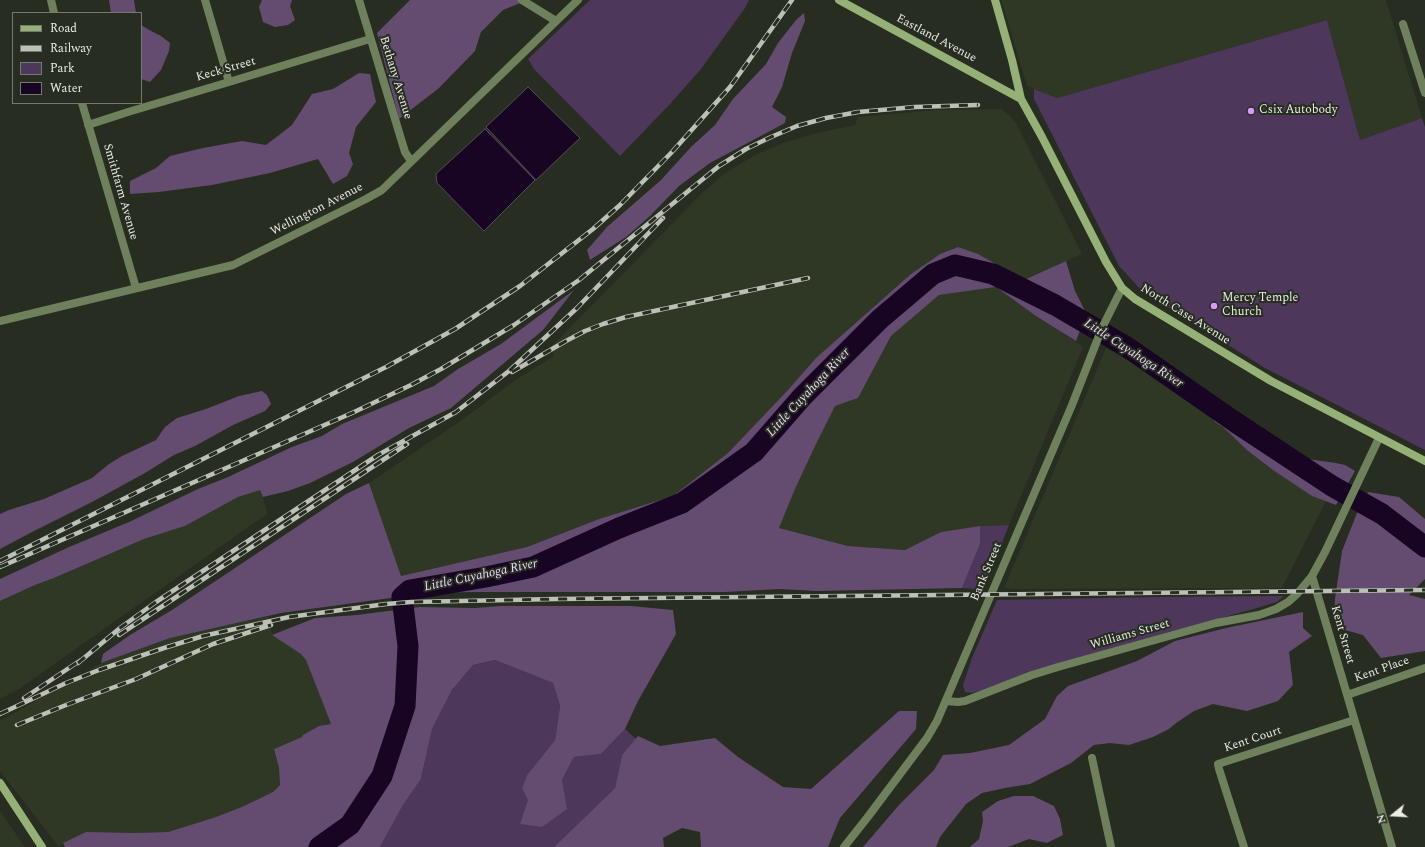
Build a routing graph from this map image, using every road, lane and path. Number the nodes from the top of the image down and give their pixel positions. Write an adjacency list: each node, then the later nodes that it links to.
1 (50, 0): 8 (street)
2 (205, 0): 12 (street)
3 (359, 0): 11 (street, Bethany Avenue)
4 (522, 0): 9 (street)
5 (578, 0): 9 (street, Wellington Avenue)
6 (839, 0): 14 (street, Eastland Avenue)
7 (995, 0): 14 (street, North Case Avenue)
8 (54, 12)
9 (556, 21): 17 (street, Wellington Avenue)
10 (1404, 24): 13 (street)
11 (370, 39): 12 (street, Keck Street); 17 (street, Bethany Avenue)
12 (230, 82): 16 (street, Keck Street)
13 (1425, 93)
14 (1021, 99): 19 (street, North Case Avenue)
15 (82, 104): 16 (street, Smithfarm Avenue)
16 (88, 125): 18 (street, Smithfarm Avenue)
17 (411, 161): 18 (street, Wellington Avenue)
18 (136, 288): 20 (street, Wellington Avenue)
19 (1122, 288): 21 (street, North Case Avenue); 26 (street, Bank Street)
20 (0, 321)
21 (1379, 438): 22 (street, North Case Avenue); 23 (street)
22 (1425, 461)
23 (1312, 576): 25 (street, Kent Street); 26 (street, Williams Street)
24 (1425, 668): 25 (street, Kent Place)
25 (1347, 695): 27 (street, Kent Street)
26 (946, 701): 31 (street, Bank Street)
27 (1354, 720): 33 (street, Kent Court); 34 (street, Kent Street)
28 (1092, 758): 32 (street)
29 (0, 784): 30 (street)
30 (42, 847)
31 (844, 847)
32 (1111, 847)
33 (1244, 847)
34 (1392, 847)

